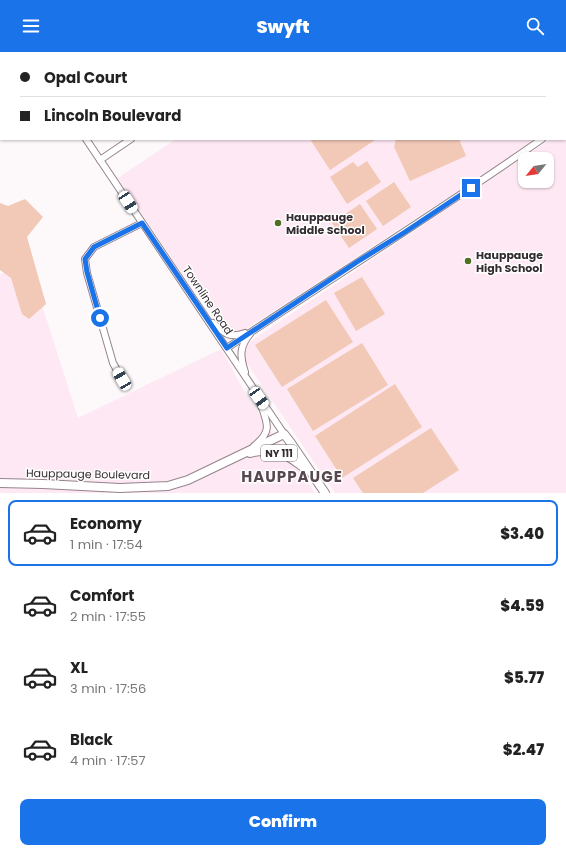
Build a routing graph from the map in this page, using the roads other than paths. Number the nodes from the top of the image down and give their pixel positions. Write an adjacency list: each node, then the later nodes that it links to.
1 (87, 140): 4 (street, Townline Road)
2 (130, 140): 4 (street)
3 (541, 140): 7 (street)
4 (100, 160): 5 (street, Townline Road)
5 (142, 223): 6 (street, Townline Road); 9 (street)
6 (206, 317): 7 (street); 8 (street, Townline Road)
7 (257, 328): 8 (street); 10 (street)
8 (227, 348): 10 (street, Townline Road)
9 (122, 379)
10 (247, 380): 11 (street, Townline Road)
11 (259, 398): 12 (street, Townline Road); 13 (street)
12 (284, 434): 13 (main road, Hauppauge Boulevard / NY 111); 14 (main road, Townline Road / NY 111)
13 (240, 455): 14 (main road, NY 111); 15 (main road, Hauppauge Boulevard / NY 111)
14 (312, 474): 16 (main road, Townline Road / NY 111)
15 (0, 483)
16 (325, 493)

